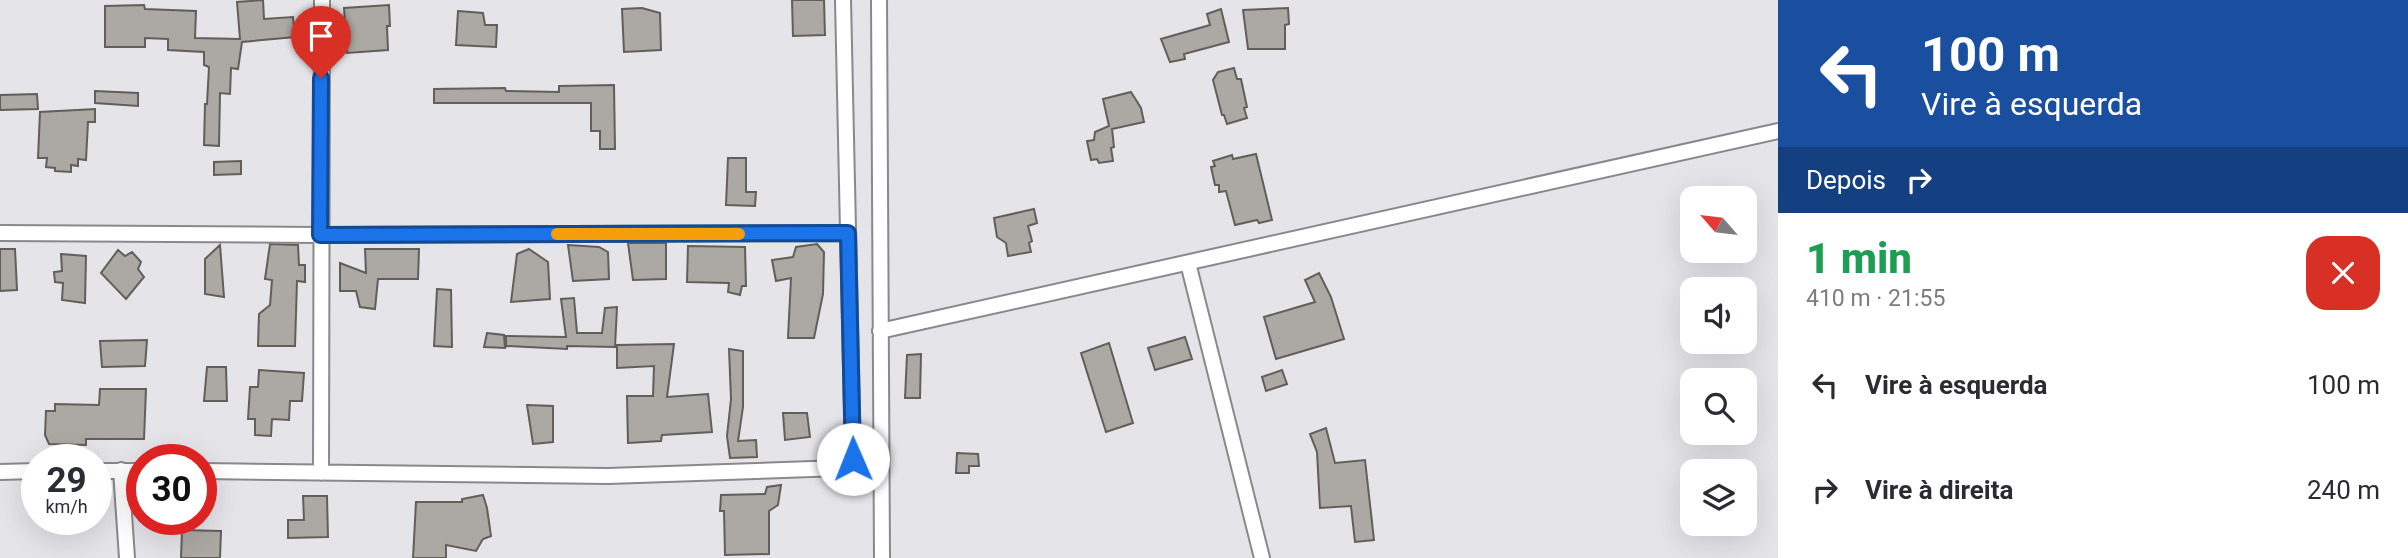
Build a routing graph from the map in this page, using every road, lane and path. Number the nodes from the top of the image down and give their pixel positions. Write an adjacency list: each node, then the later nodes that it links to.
1 (322, 0): 7 (street)
2 (843, 0): 6 (street)
3 (879, 0): 9 (street)
4 (1778, 131): 8 (street)
5 (0, 233): 7 (street)
6 (848, 233): 7 (street); 16 (street)
7 (320, 235): 16 (street)
8 (1188, 263): 9 (street); 19 (street)
9 (880, 331): 18 (street)
10 (112, 470): 11 (street)
11 (121, 470): 12 (street); 17 (street)
12 (126, 470)
13 (0, 471): 14 (street)
14 (21, 471)
15 (217, 471): 16 (street)
16 (321, 473)
17 (127, 558)
18 (882, 558)
19 (1262, 558)

